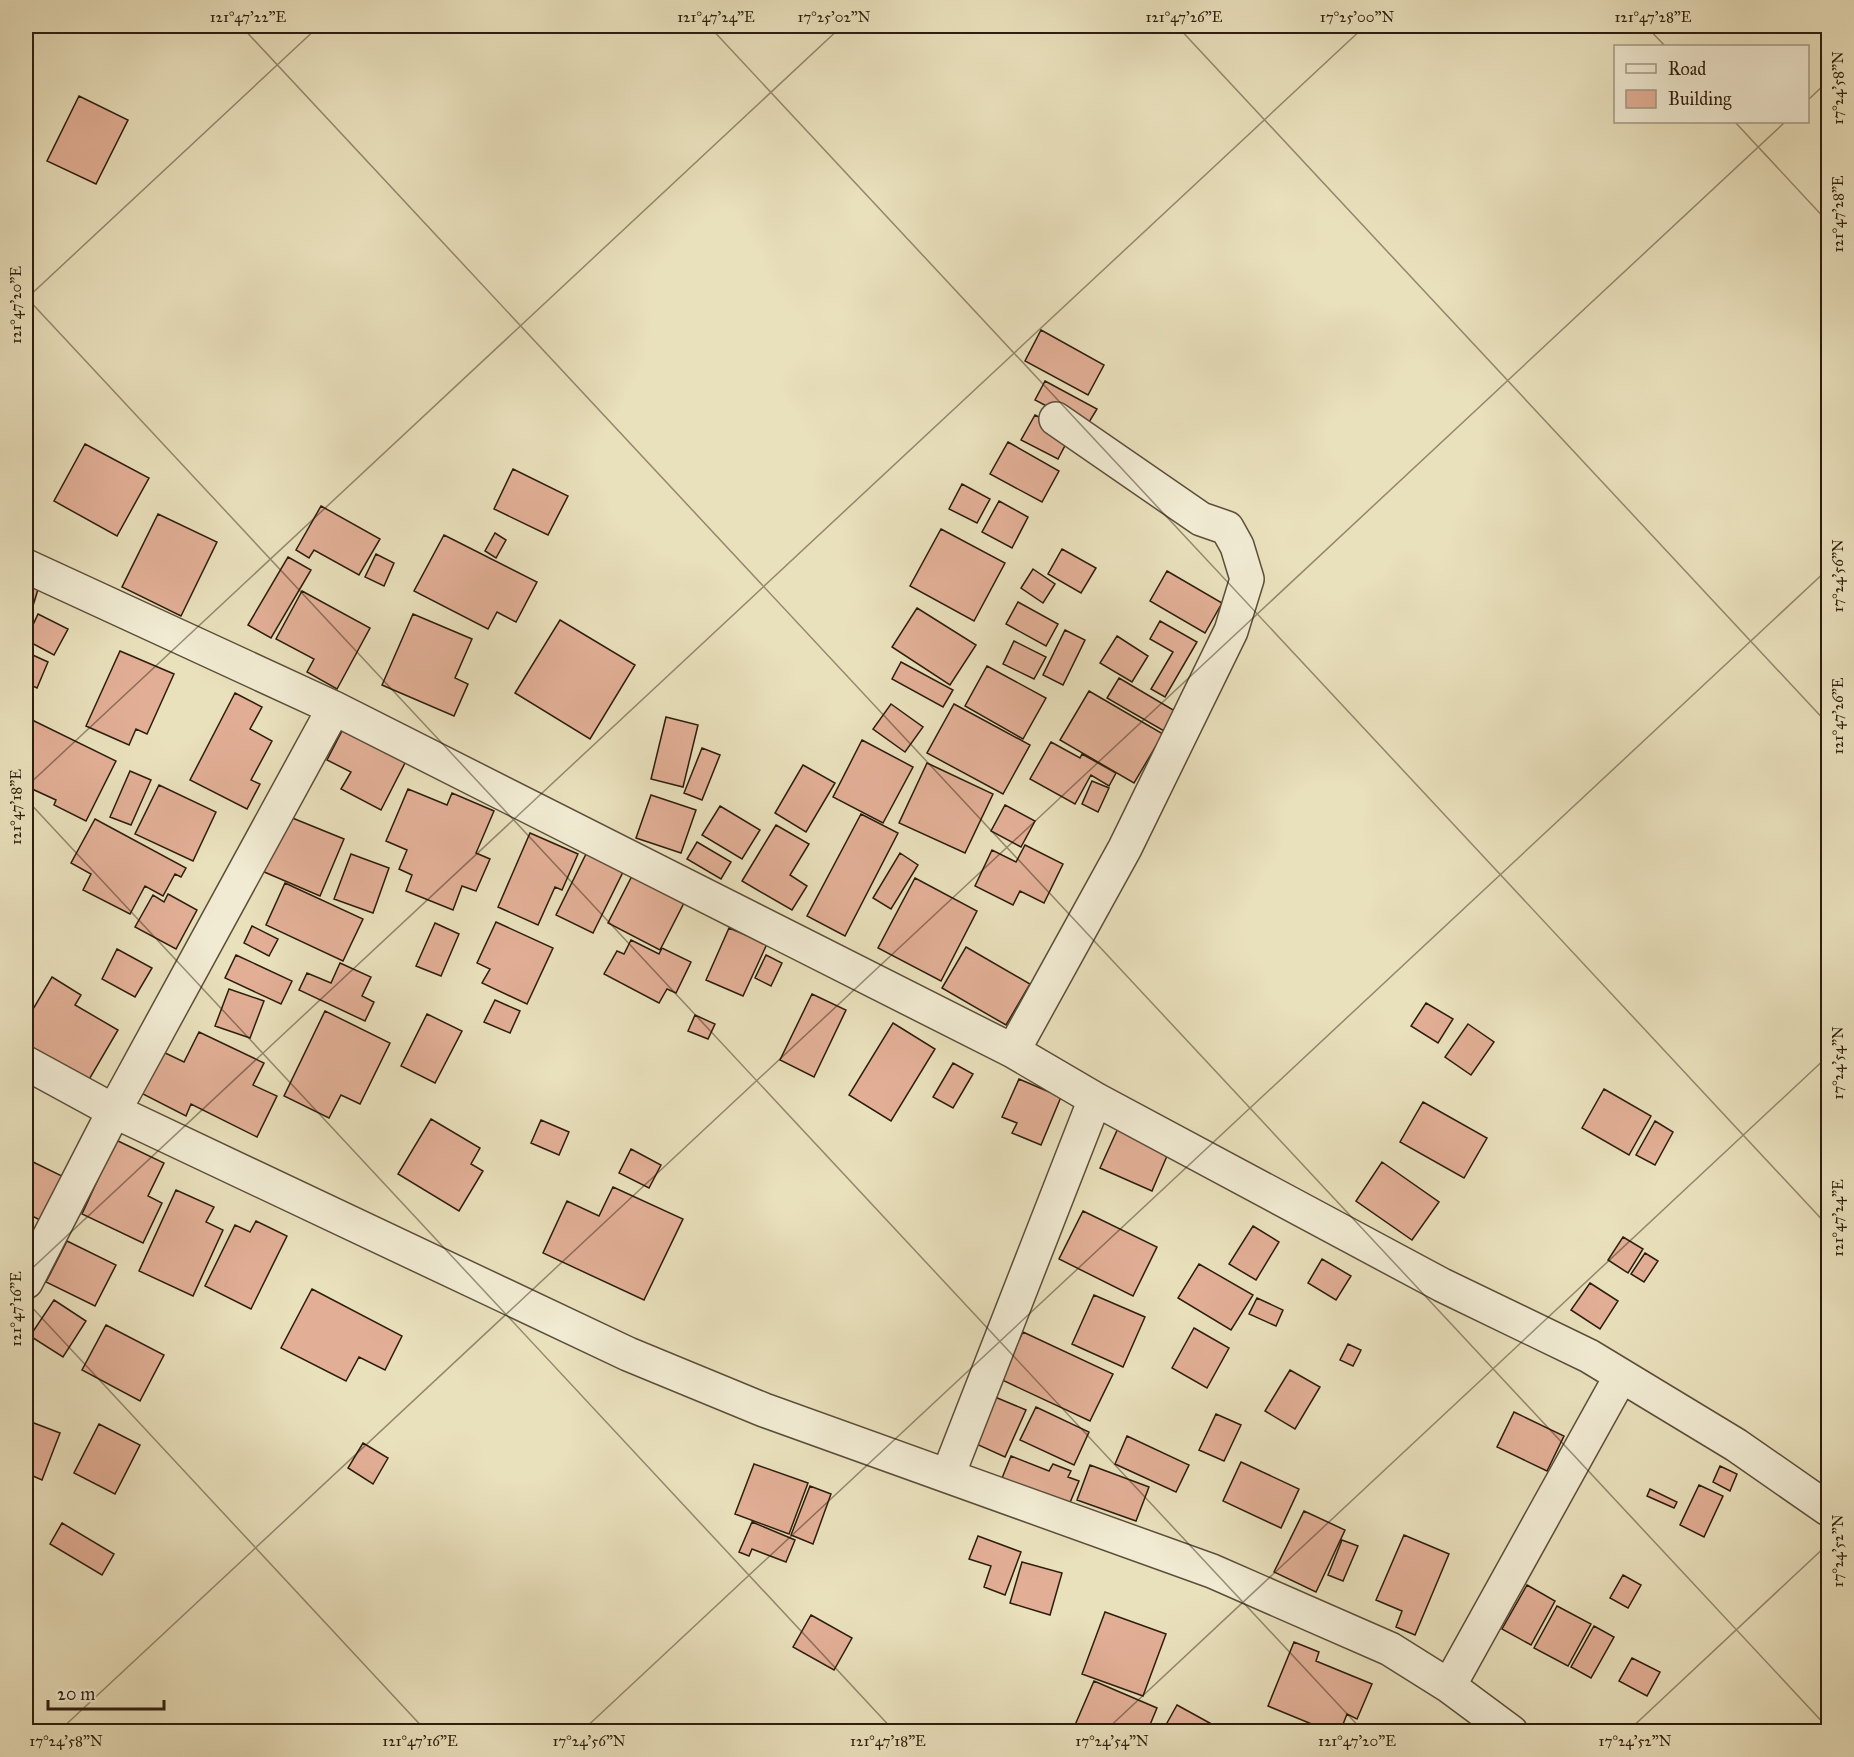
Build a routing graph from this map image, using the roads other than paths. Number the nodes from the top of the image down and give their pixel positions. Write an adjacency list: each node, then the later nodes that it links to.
1 (1056, 419): 4 (street)
2 (26, 566): 3 (street)
3 (334, 708): 4 (street); 7 (street)
4 (1013, 1051): 6 (street)
5 (26, 1064): 7 (street)
6 (1095, 1099): 9 (street); 10 (street)
7 (114, 1111): 8 (street); 10 (street)
8 (26, 1282)
9 (1621, 1376): 11 (street); 12 (street)
10 (948, 1475): 12 (street)
11 (1828, 1509)
12 (1449, 1686): 13 (street)
13 (1511, 1731)

